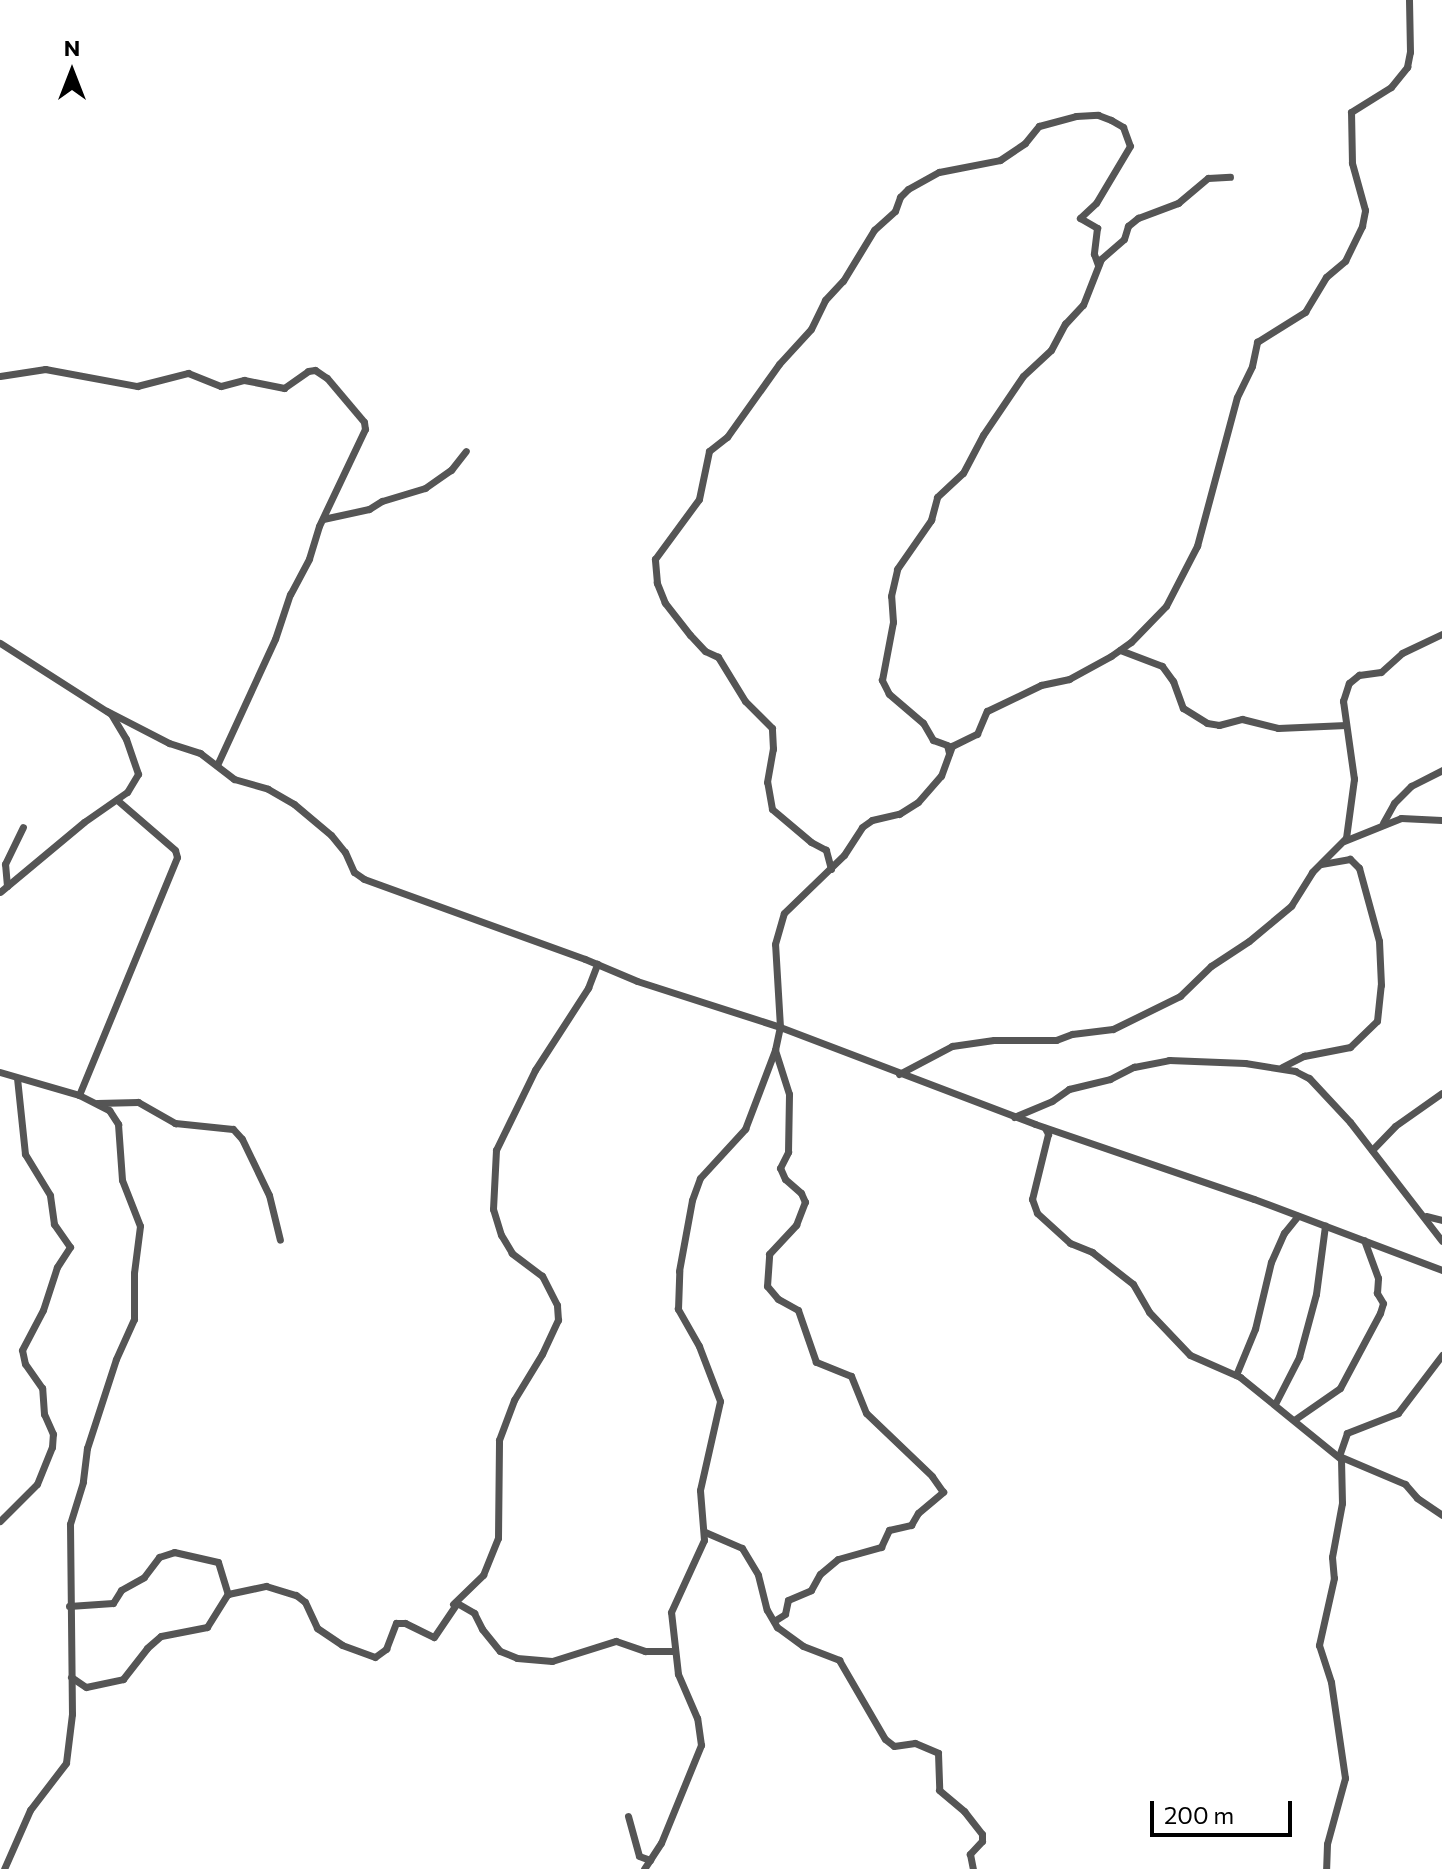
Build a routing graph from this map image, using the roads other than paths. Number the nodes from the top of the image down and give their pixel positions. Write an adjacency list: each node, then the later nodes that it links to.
1 (1409, 0): 9 (street)
2 (1230, 177): 3 (street)
3 (1098, 265): 14 (street); 23 (street)
4 (0, 376): 6 (street)
5 (466, 451): 6 (street)
6 (323, 519): 15 (street)
7 (1442, 634): 10 (street)
8 (0, 643): 11 (street)
9 (1120, 650): 12 (street); 14 (street)
10 (1344, 708): 12 (street); 13 (street)
11 (107, 711): 15 (street); 17 (street)
12 (1332, 724): 13 (street)
13 (1346, 725): 21 (street)
14 (949, 753): 23 (street)
15 (217, 765): 25 (street)
16 (1442, 770): 19 (street)
17 (117, 800): 24 (street); 33 (street)
18 (1442, 820): 19 (street)
19 (1382, 825): 21 (street)
20 (23, 827): 24 (street)
21 (1344, 841): 22 (street)
22 (1320, 864): 28 (street); 30 (street)
23 (831, 869): 26 (street)
24 (3, 889)
25 (597, 964): 26 (street); 54 (street)
26 (780, 1027): 27 (street); 30 (street)
27 (775, 1050): 52 (street); 56 (street)
28 (1280, 1068): 35 (street); 37 (street)
29 (0, 1072): 31 (street)
30 (899, 1074): 35 (street)
31 (17, 1078): 33 (street); 51 (street)
32 (1442, 1093): 37 (street)
33 (79, 1095): 34 (street)
34 (97, 1103): 41 (street); 55 (street)
35 (1014, 1117): 36 (street)
36 (1045, 1128): 38 (street); 46 (street)
37 (1372, 1150): 39 (street)
38 (1298, 1216): 40 (street); 46 (street)
39 (1437, 1221): 43 (street)
40 (1325, 1226): 42 (street); 47 (street)
41 (280, 1240)
42 (1364, 1240): 44 (street); 48 (street)
43 (1442, 1241)
44 (1442, 1270)
45 (1442, 1355): 49 (street)
46 (1236, 1375): 47 (street)
47 (1275, 1404): 48 (street)
48 (1294, 1420): 49 (street)
49 (1339, 1456): 50 (street); 65 (street)
50 (1442, 1515)
51 (0, 1521)
52 (705, 1532): 56 (street); 57 (street)
53 (228, 1594): 54 (street); 55 (street); 59 (street)
54 (453, 1604): 57 (street)
55 (69, 1606): 58 (street)
56 (774, 1621): 64 (street)
57 (675, 1651): 62 (street)
58 (69, 1672): 59 (street); 60 (street)
59 (82, 1687): 60 (street)
60 (71, 1693): 63 (street)
61 (628, 1816): 62 (street)
62 (647, 1866)
63 (4, 1869)
64 (973, 1869)
65 (1326, 1869)

